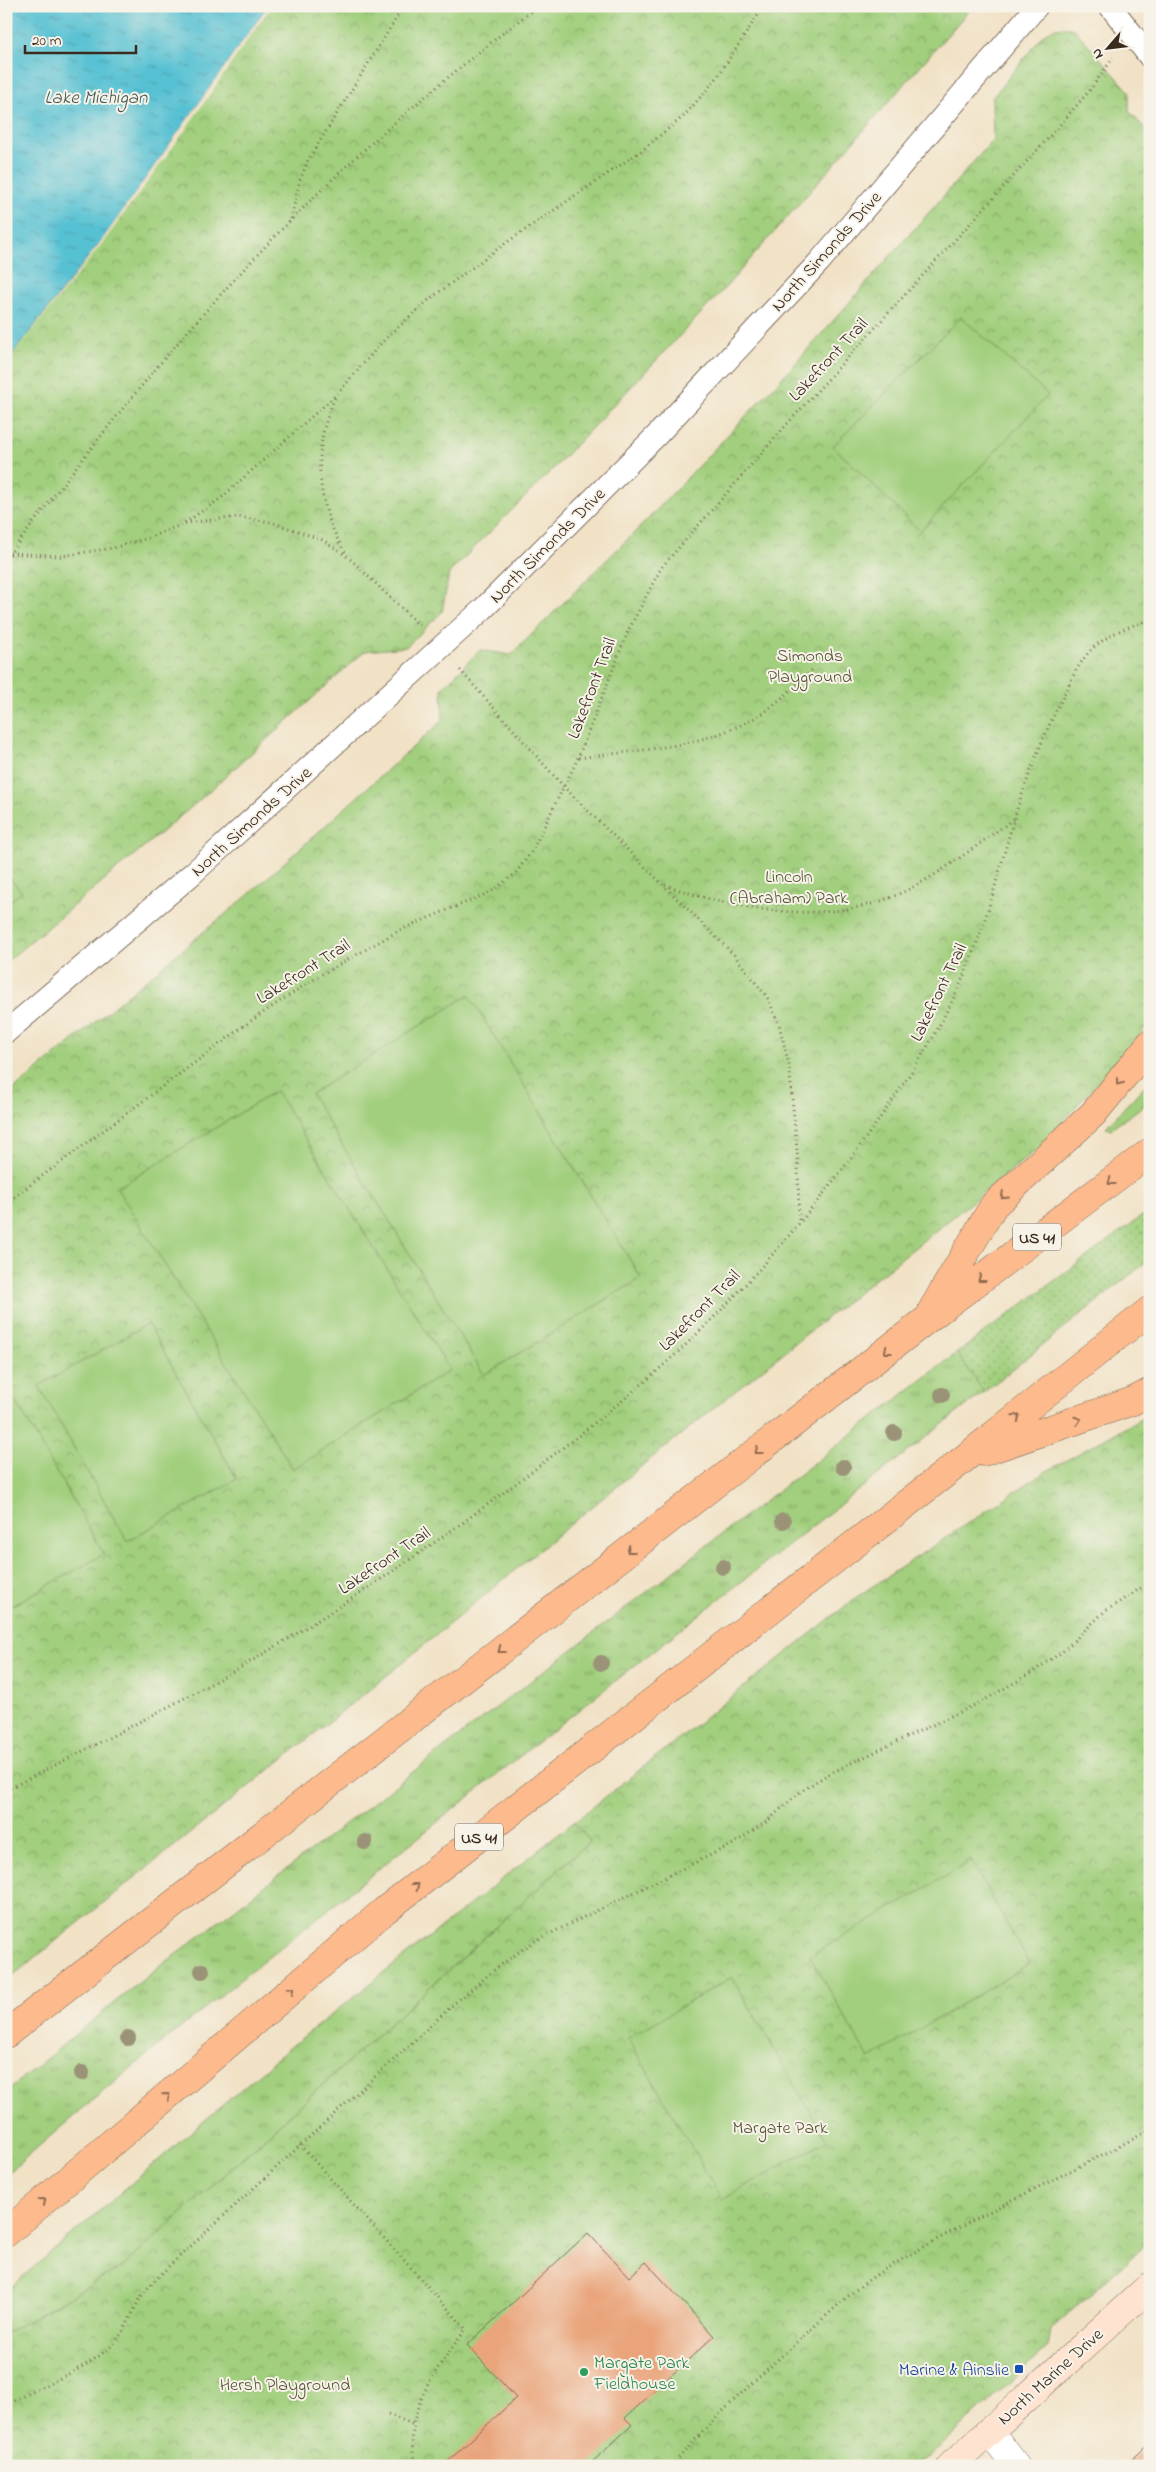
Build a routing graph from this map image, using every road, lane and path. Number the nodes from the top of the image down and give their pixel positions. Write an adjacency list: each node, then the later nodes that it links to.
1 (404, 6): 8 (path)
2 (538, 6): 8 (path)
3 (764, 6): 9 (path)
4 (1036, 6): 22 (lane, North Simonds Drive)
5 (1110, 6): 6 (lane)
6 (1150, 57)
7 (1108, 66): 18 (path, Lakefront Trail)
8 (291, 220): 11 (path)
9 (337, 394): 10 (path); 12 (path)
10 (183, 524): 11 (path); 12 (path)
11 (10, 553): 13 (path)
12 (348, 556): 15 (path)
13 (6, 559)
14 (1150, 620): 20 (path, Lakefront Trail)
15 (424, 630)
16 (460, 670): 19 (path)
17 (812, 670): 18 (path)
18 (578, 758): 19 (path, Lakefront Trail)
19 (564, 787): 21 (path); 25 (path, Lakefront Trail)
20 (1014, 819): 21 (path); 26 (path, Lakefront Trail)
21 (662, 884): 26 (path)
22 (6, 1032)
23 (1150, 1044): 28 (highway, one-way to 28)
24 (1150, 1152): 28 (highway, US 41, one-way to 28)
25 (6, 1202)
26 (800, 1224): 32 (path, Lakefront Trail)
27 (1150, 1310): 30 (highway, US 41, one-way to 27)
28 (925, 1321): 33 (highway, US 41, one-way to 33)
29 (1150, 1392): 30 (highway, one-way to 29)
30 (965, 1458): 36 (highway, US 41, one-way to 30)
31 (1150, 1582): 35 (path)
32 (6, 1790)
33 (6, 2034)
34 (1150, 2130): 43 (path)
35 (300, 2145): 38 (path); 40 (path)
36 (6, 2232)
37 (1150, 2286): 41 (street, North Marine Drive)
38 (6, 2406)
39 (388, 2414): 40 (path)
40 (412, 2424): 42 (path)
41 (989, 2431): 44 (street, North Marine Drive); 45 (street)
42 (415, 2466)
43 (672, 2466)
44 (951, 2466)
45 (1016, 2466)

